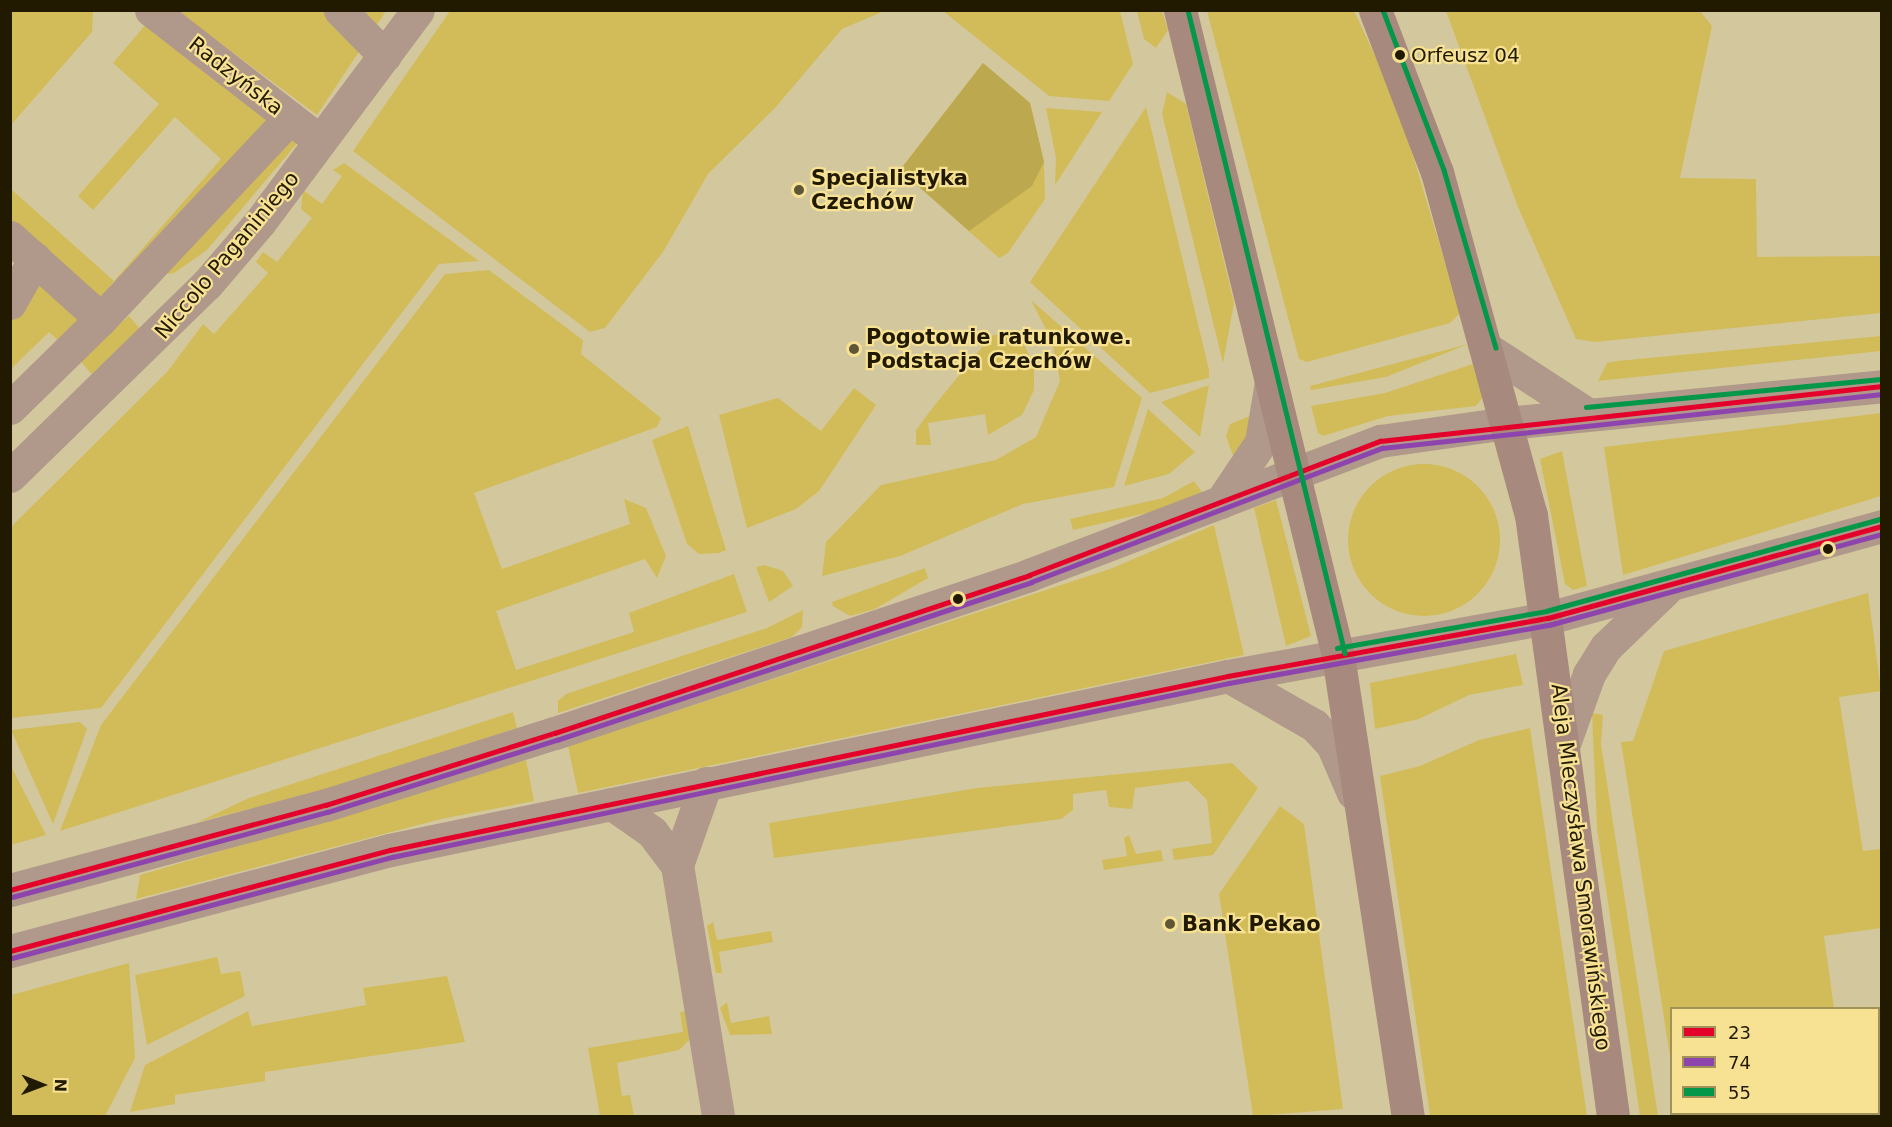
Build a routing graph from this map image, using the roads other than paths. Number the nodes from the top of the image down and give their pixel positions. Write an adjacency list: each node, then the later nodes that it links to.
1 (152, 10): 7 (street, Radzyńska)
2 (340, 10): 6 (street)
3 (418, 10): 6 (street, Niccolo Paganiniego)
4 (1180, 10): 14 (main road)
5 (1375, 10): 13 (main road)
6 (385, 56): 8 (street, Niccolo Paganiniego)
7 (290, 118): 8 (street, Radzyńska); 12 (street)
8 (321, 141): 20 (street, Niccolo Paganiniego)
9 (10, 237): 10 (street)
10 (35, 258): 11 (street); 12 (street)
11 (10, 303)
12 (101, 318): 16 (street)
13 (1489, 350): 17 (street); 18 (main road)
14 (1271, 382): 19 (main road); 21 (street)
15 (1881, 386): 17 (street)
16 (10, 408)
17 (1587, 414): 18 (street)
18 (1507, 423): 19 (street); 24 (main road, Aleja Mieczysława Smorawińskiego)
19 (1293, 474): 21 (street); 25 (main road)
20 (10, 476)
21 (1220, 503): 32 (street)
22 (1881, 526): 23 (street)
23 (1670, 586): 24 (street); 27 (street)
24 (1548, 618): 25 (street); 27 (main road, Aleja Mieczysława Smorawińskiego)
25 (1338, 655): 26 (street); 30 (main road)
26 (1228, 676): 28 (street); 30 (street)
27 (1565, 741): 36 (main road, Aleja Mieczysława Smorawińskiego)
28 (706, 783): 29 (street); 31 (street)
29 (612, 804): 31 (street); 33 (street)
30 (1364, 822): 35 (main road)
31 (678, 865): 34 (street)
32 (10, 890)
33 (10, 951)
34 (718, 1116)
35 (1408, 1116)
36 (1613, 1116)

